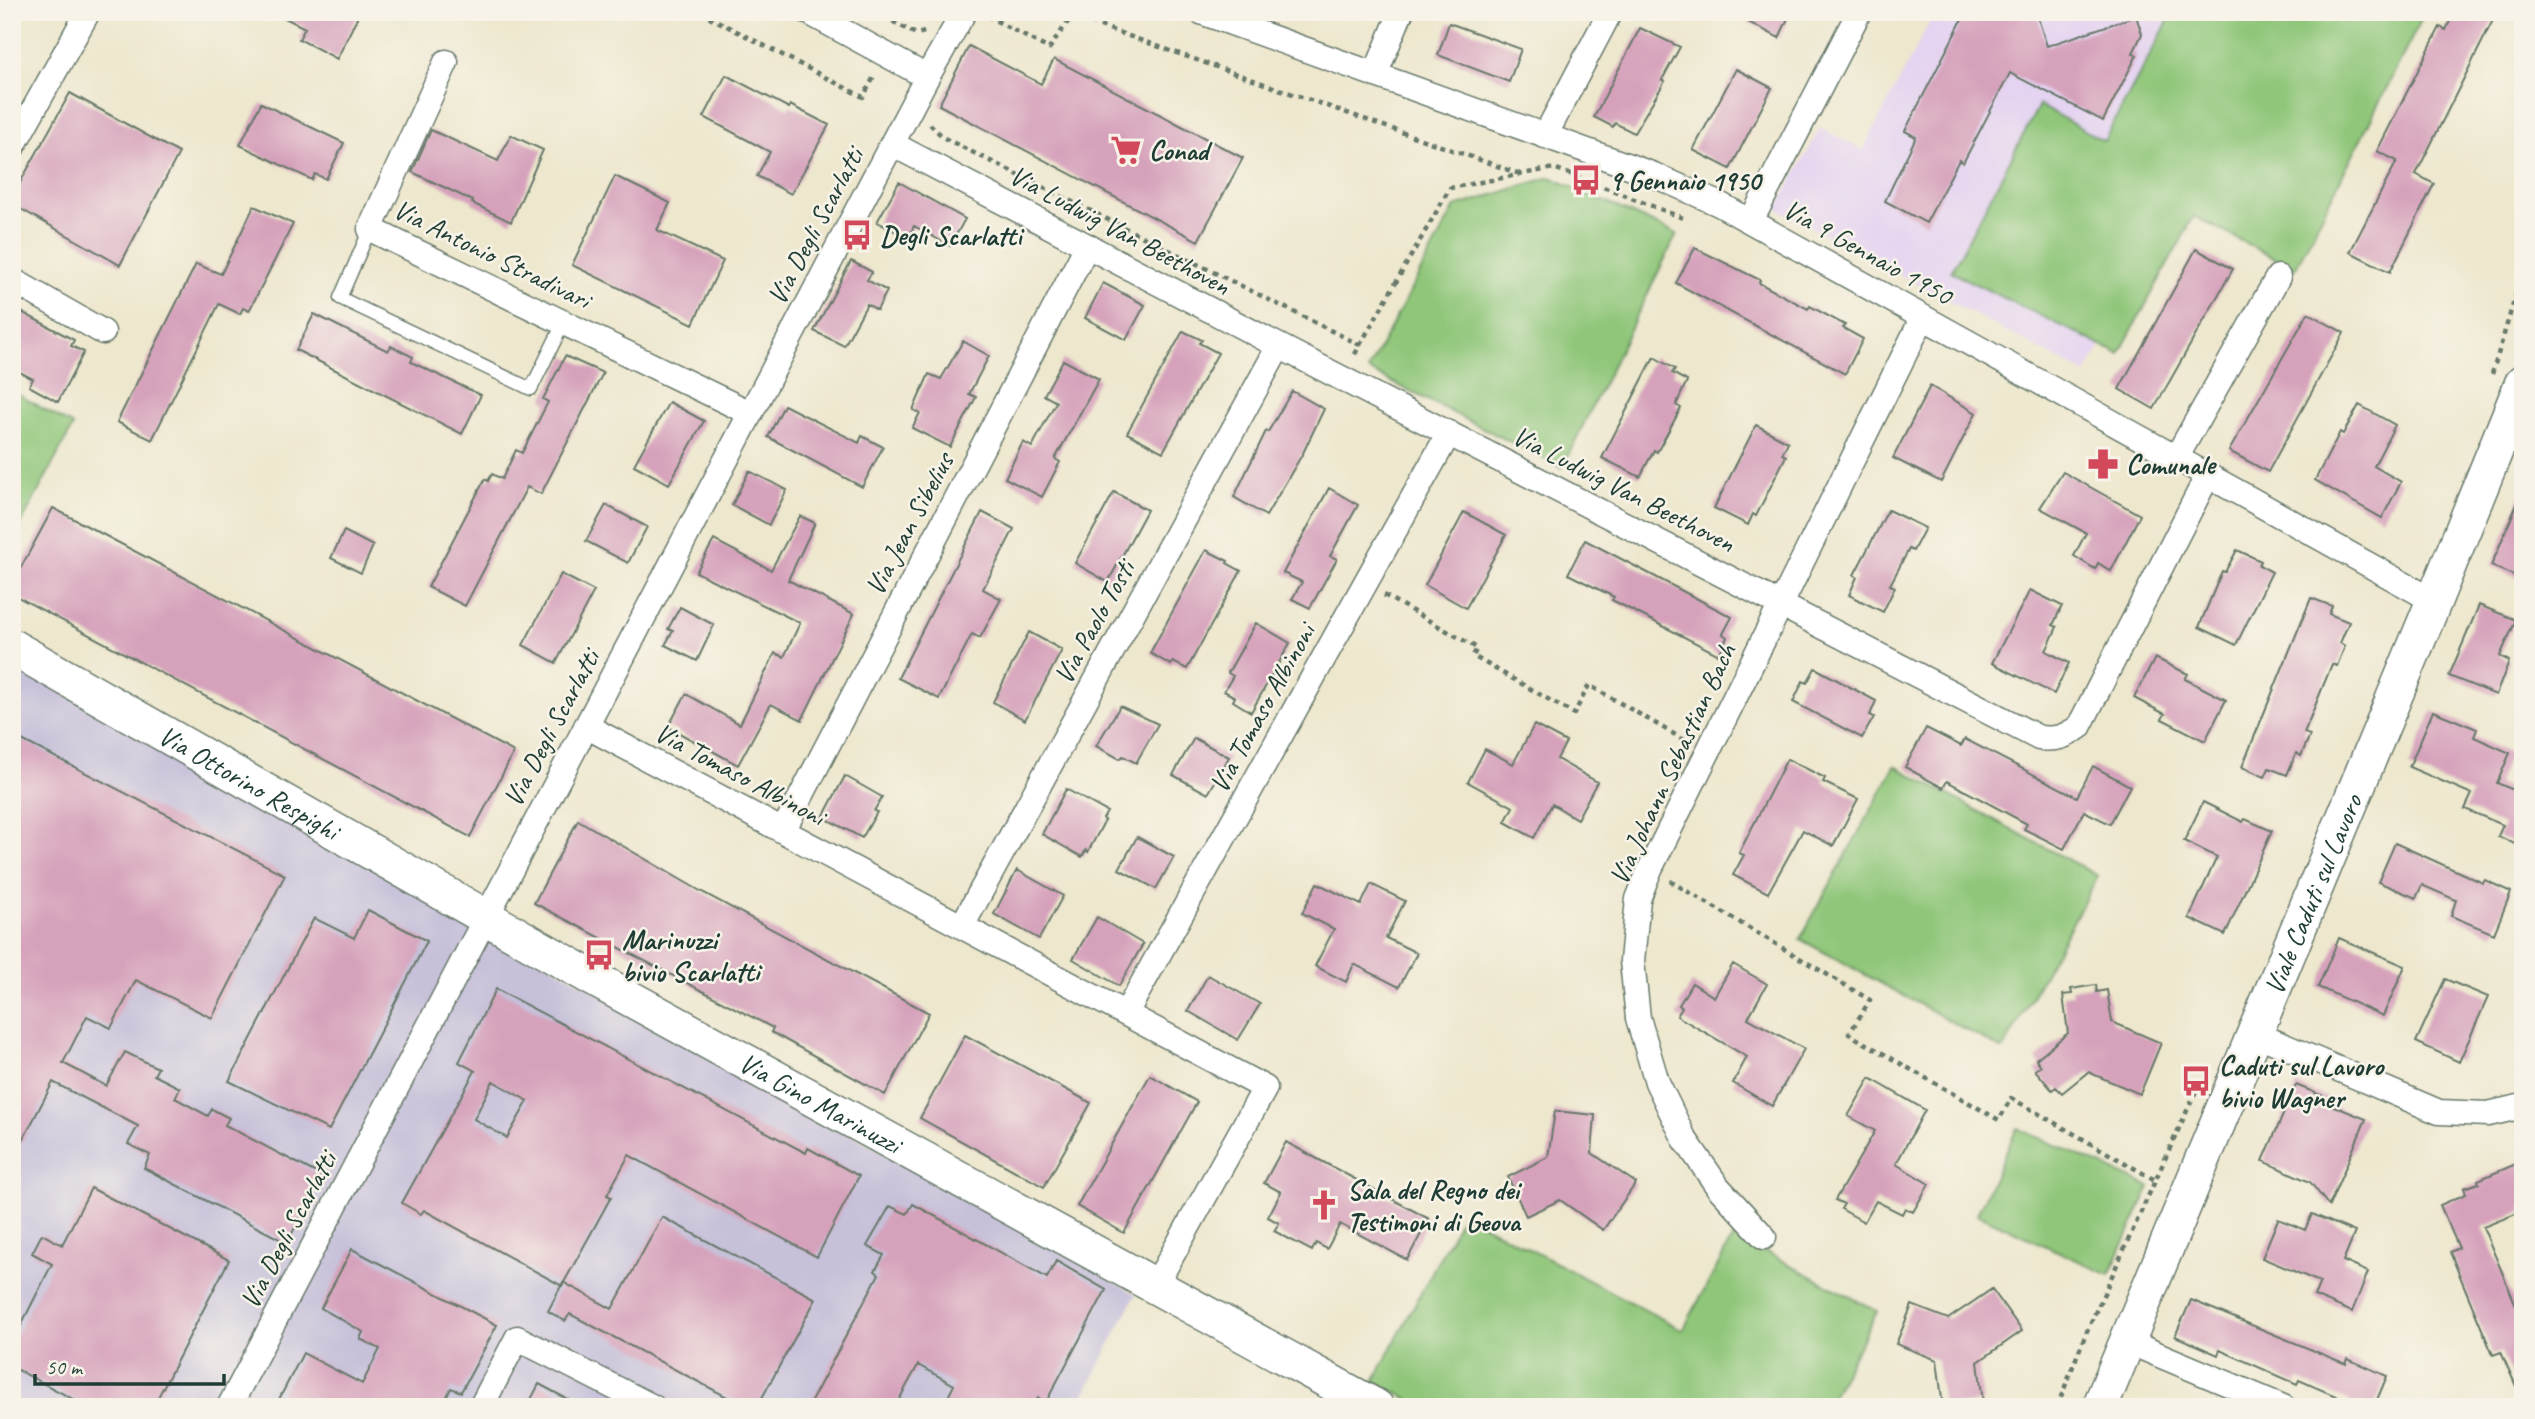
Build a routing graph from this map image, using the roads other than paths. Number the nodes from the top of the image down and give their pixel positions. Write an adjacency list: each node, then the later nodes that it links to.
1 (88, 12): 13 (street)
2 (808, 12): 10 (street)
3 (964, 12): 10 (street, Via Degli Scarlatti)
4 (1201, 12): 9 (street, Via 9 Gennaio 1950)
5 (1401, 12): 9 (street)
6 (1610, 12): 11 (street)
7 (1859, 12): 14 (street)
8 (446, 62): 15 (street, Via Antonio Stradivari)
9 (1375, 75): 11 (street, Via 9 Gennaio 1950)
10 (927, 77): 12 (street, Via Degli Scarlatti)
11 (1545, 136): 14 (street, Via 9 Gennaio 1950)
12 (892, 144): 16 (street, Via Ludwig Van Beethoven); 24 (street, Via Degli Scarlatti)
13 (12, 148)
14 (1751, 221): 19 (street, Via 9 Gennaio 1950)
15 (370, 229): 20 (street, Via Antonio Stradivari); 20 (lane)
16 (1087, 246): 22 (street, Via Ludwig Van Beethoven); 32 (street, Via Jean Sibelius)
17 (2278, 277): 26 (street)
18 (12, 280): 21 (street)
19 (1923, 317): 26 (street, Via 9 Gennaio 1950); 29 (street, Via Johann Sebastian Bach)
20 (564, 322): 24 (street, Via Antonio Stradivari)
21 (103, 332)
22 (1279, 346): 25 (street, Via Ludwig Van Beethoven); 34 (street, Via Paolo Tosti)
23 (2523, 382): 28 (street, Viale Caduti sul Lavoro)
24 (750, 412): 31 (street, Via Degli Scarlatti)
25 (1449, 433): 29 (street, Via Ludwig Van Beethoven); 35 (street, Via Tomaso Albinoni)
26 (2176, 457): 27 (street, Via 9 Gennaio 1950)
27 (2208, 475): 28 (street, Via 9 Gennaio 1950); 29 (street, Via Ludwig Van Beethoven)
28 (2434, 601): 36 (street, Viale Caduti sul Lavoro)
29 (1781, 603): 38 (street, Via Johann Sebastian Bach)
30 (12, 647): 33 (street, Via Ottorino Respighi)
31 (586, 726): 32 (street, Via Tomaso Albinoni); 33 (street, Via Degli Scarlatti)
32 (783, 831): 34 (street, Via Tomaso Albinoni)
33 (486, 917): 39 (street, Via Gino Marinuzzi); 41 (street, Via Degli Scarlatti)
34 (962, 926): 35 (street, Via Tomaso Albinoni)
35 (1126, 1013): 39 (street, Via Tomaso Albinoni)
36 (2256, 1034): 37 (street); 40 (street, Viale Caduti sul Lavoro)
37 (2523, 1106)
38 (1764, 1237)
39 (1155, 1286): 44 (street, Via Gino Marinuzzi)
40 (2126, 1341): 45 (street, Viale Caduti sul Lavoro); 46 (street)
41 (229, 1407)
42 (481, 1407): 43 (street)
43 (653, 1407)
44 (1376, 1407)
45 (2100, 1407)
46 (2283, 1407)

